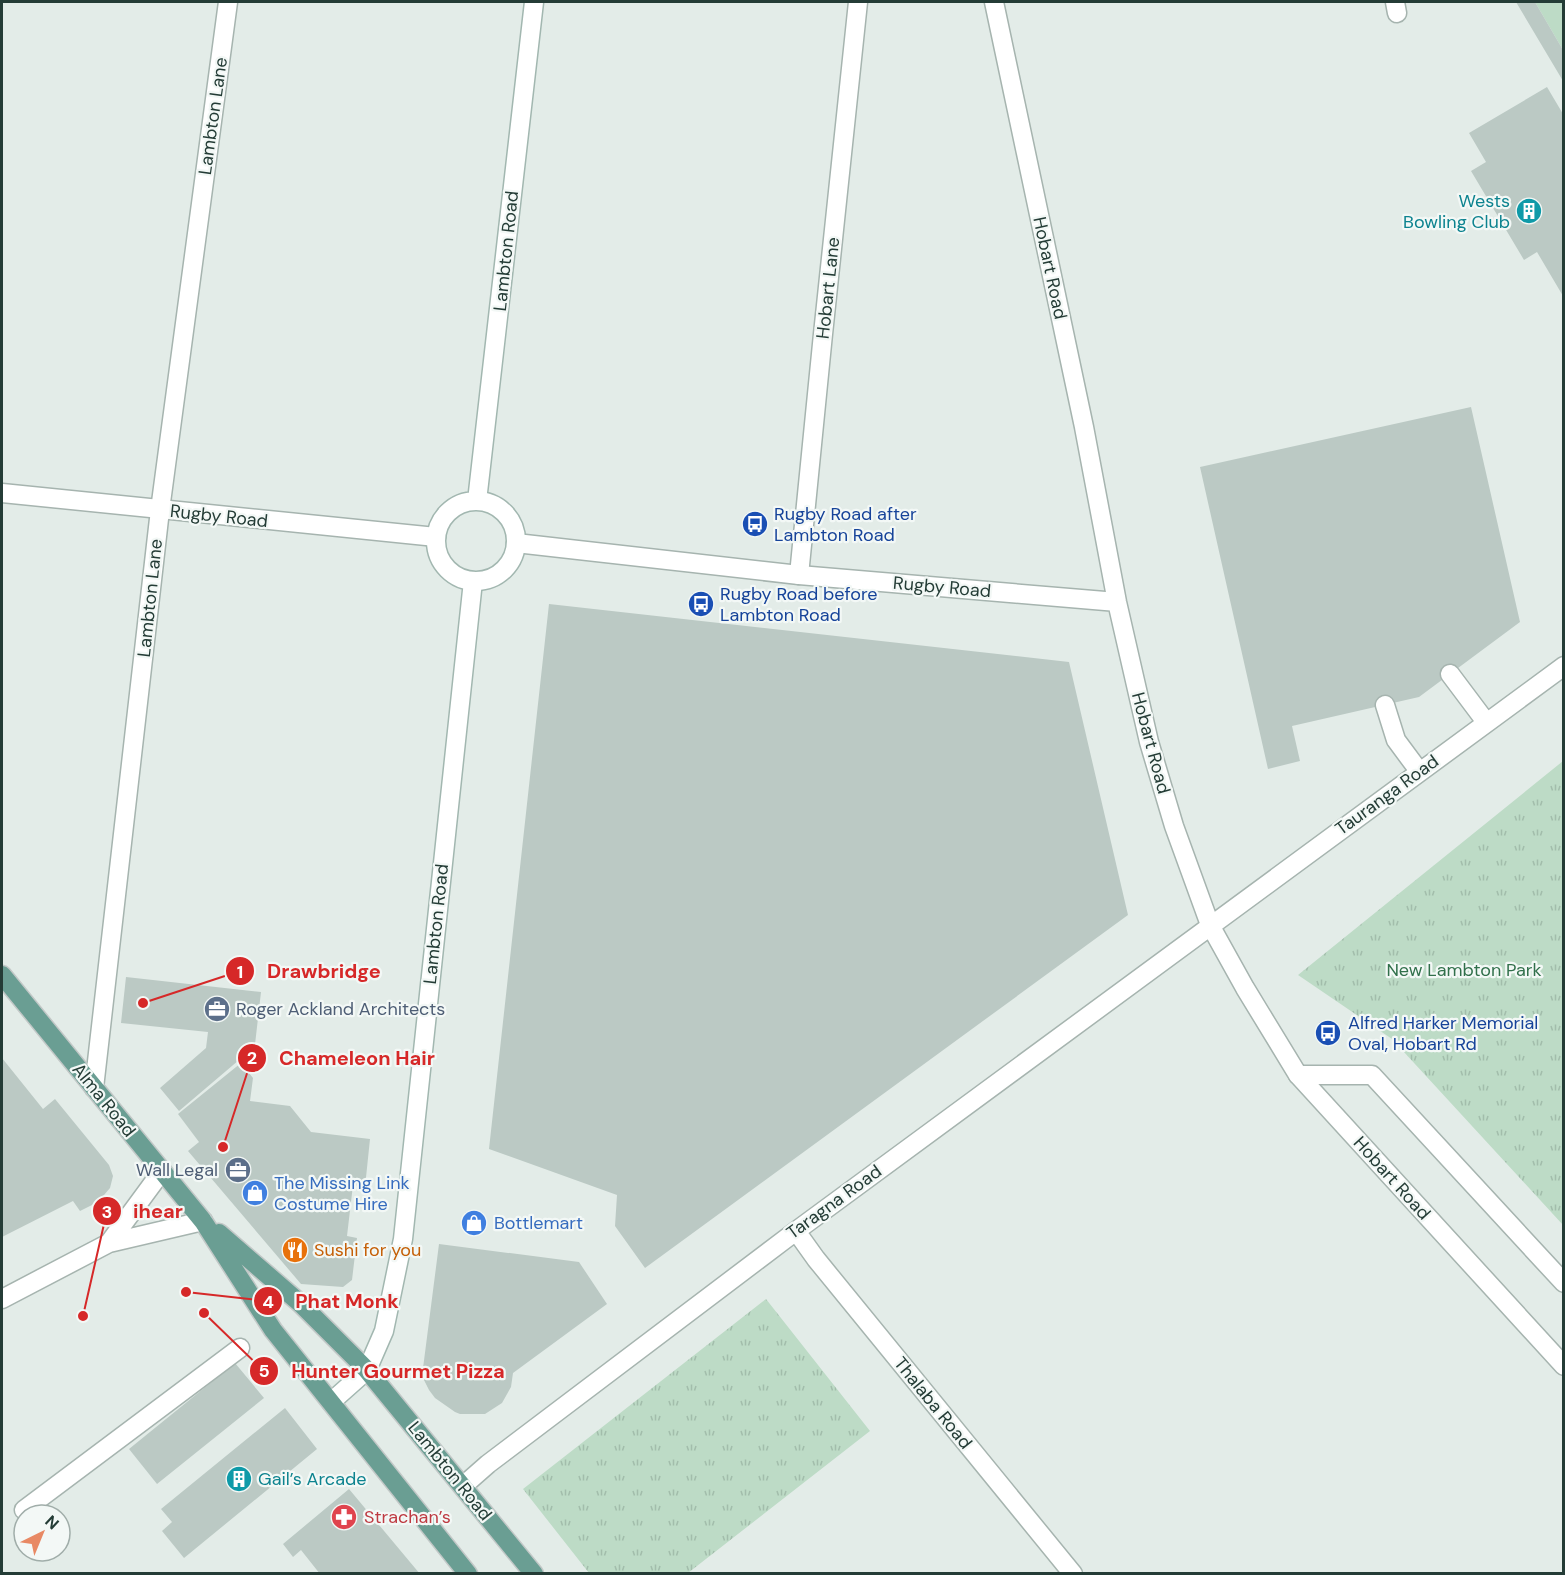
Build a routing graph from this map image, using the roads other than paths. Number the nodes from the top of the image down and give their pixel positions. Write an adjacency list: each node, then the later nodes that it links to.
1 (228, 2): 7 (street, Lambton Lane)
2 (534, 2): 6 (street, Lambton Road)
3 (858, 2): 10 (street, Hobart Lane)
4 (994, 2): 12 (street, Hobart Road)
5 (2, 493): 7 (street, Rugby Road)
6 (477, 501): 8 (street); 9 (street)
7 (160, 510): 8 (street, Rugby Road); 21 (street, Lambton Lane)
8 (436, 537): 11 (street)
9 (516, 543): 10 (street, Rugby Road); 11 (street)
10 (799, 575): 12 (street, Rugby Road)
11 (473, 581): 30 (street, Lambton Road)
12 (1117, 602): 18 (street, Hobart Road)
13 (1563, 666): 16 (street, Tauranga Road)
14 (1450, 674): 16 (street)
15 (1385, 705): 17 (street)
16 (1486, 722): 17 (street, Tauranga Road)
17 (1419, 771): 18 (street, Tauranga Road)
18 (1210, 925): 20 (street, Hobart Road); 24 (street, Taragna Road)
19 (2, 975): 21 (main road, Alma Road)
20 (1298, 1075): 26 (street); 29 (street, Hobart Road)
21 (94, 1088): 22 (main road, Alma Road)
22 (162, 1172): 23 (main road, Alma Road); 25 (street)
23 (204, 1221): 25 (street); 30 (main road, Lambton Road); 31 (main road, Alma Road)
24 (796, 1230): 32 (street, Taragna Road); 36 (street, Thalaba Road)
25 (109, 1243): 27 (street)
26 (1563, 1283)
27 (2, 1299)
28 (240, 1348): 33 (street)
29 (1563, 1366)
30 (367, 1370): 31 (street, Lambton Road); 32 (main road, Lambton Road)
31 (331, 1402): 34 (main road)
32 (463, 1486): 35 (main road, Lambton Road)
33 (33, 1503)
34 (468, 1574)
35 (534, 1574)
36 (1073, 1574)

